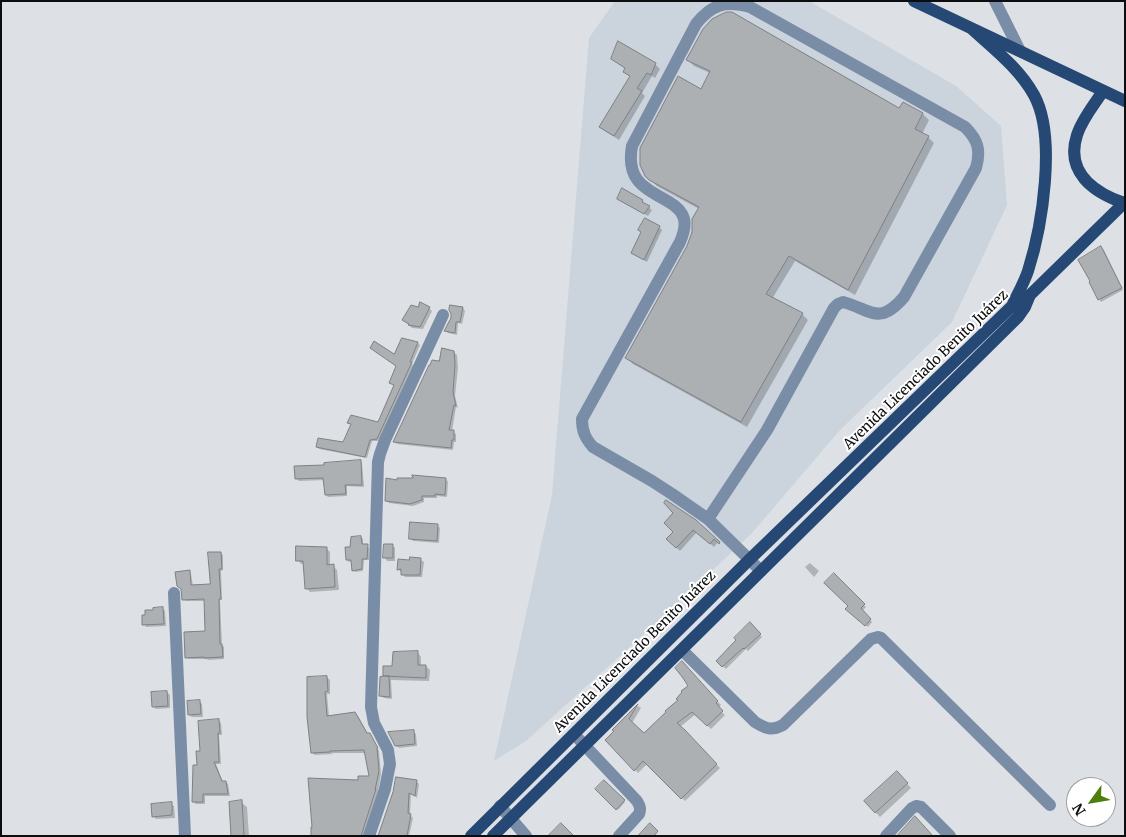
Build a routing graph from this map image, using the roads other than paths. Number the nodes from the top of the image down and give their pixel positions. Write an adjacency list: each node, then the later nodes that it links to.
1 (914, 1): 3 (main road)
2 (995, 1): 4 (street)
3 (971, 28): 4 (main road); 9 (main road)
4 (1020, 51): 5 (main road)
5 (1103, 90): 6 (main road); 7 (main road)
6 (1125, 101)
7 (1124, 203): 8 (main road)
8 (1030, 295): 9 (main road, Avenida Licenciado Benito Juárez); 13 (main road, Avenida Licenciado Benito Juárez)
9 (1012, 306): 12 (main road, Avenida Licenciado Benito Juárez)
10 (443, 315): 22 (street)
11 (708, 519): 11 (street); 12 (street)
12 (750, 559): 13 (street); 16 (main road, Avenida Licenciado Benito Juárez)
13 (761, 571): 15 (main road, Avenida Licenciado Benito Juárez)
14 (174, 593): 21 (street)
15 (682, 650): 17 (main road, Avenida Licenciado Benito Juárez); 19 (street)
16 (574, 734): 17 (street); 18 (main road, Avenida Licenciado Benito Juárez)
17 (585, 746): 20 (main road, Avenida Licenciado Benito Juárez); 26 (street)
18 (500, 806): 20 (street); 23 (main road, Avenida Licenciado Benito Juárez)
19 (1050, 806)
20 (510, 818): 24 (main road, Avenida Licenciado Benito Juárez); 25 (street)
21 (185, 836)
22 (369, 836)
23 (471, 836)
24 (493, 836)
25 (526, 836)
26 (619, 836)
27 (886, 836): 28 (street)
28 (950, 836)

